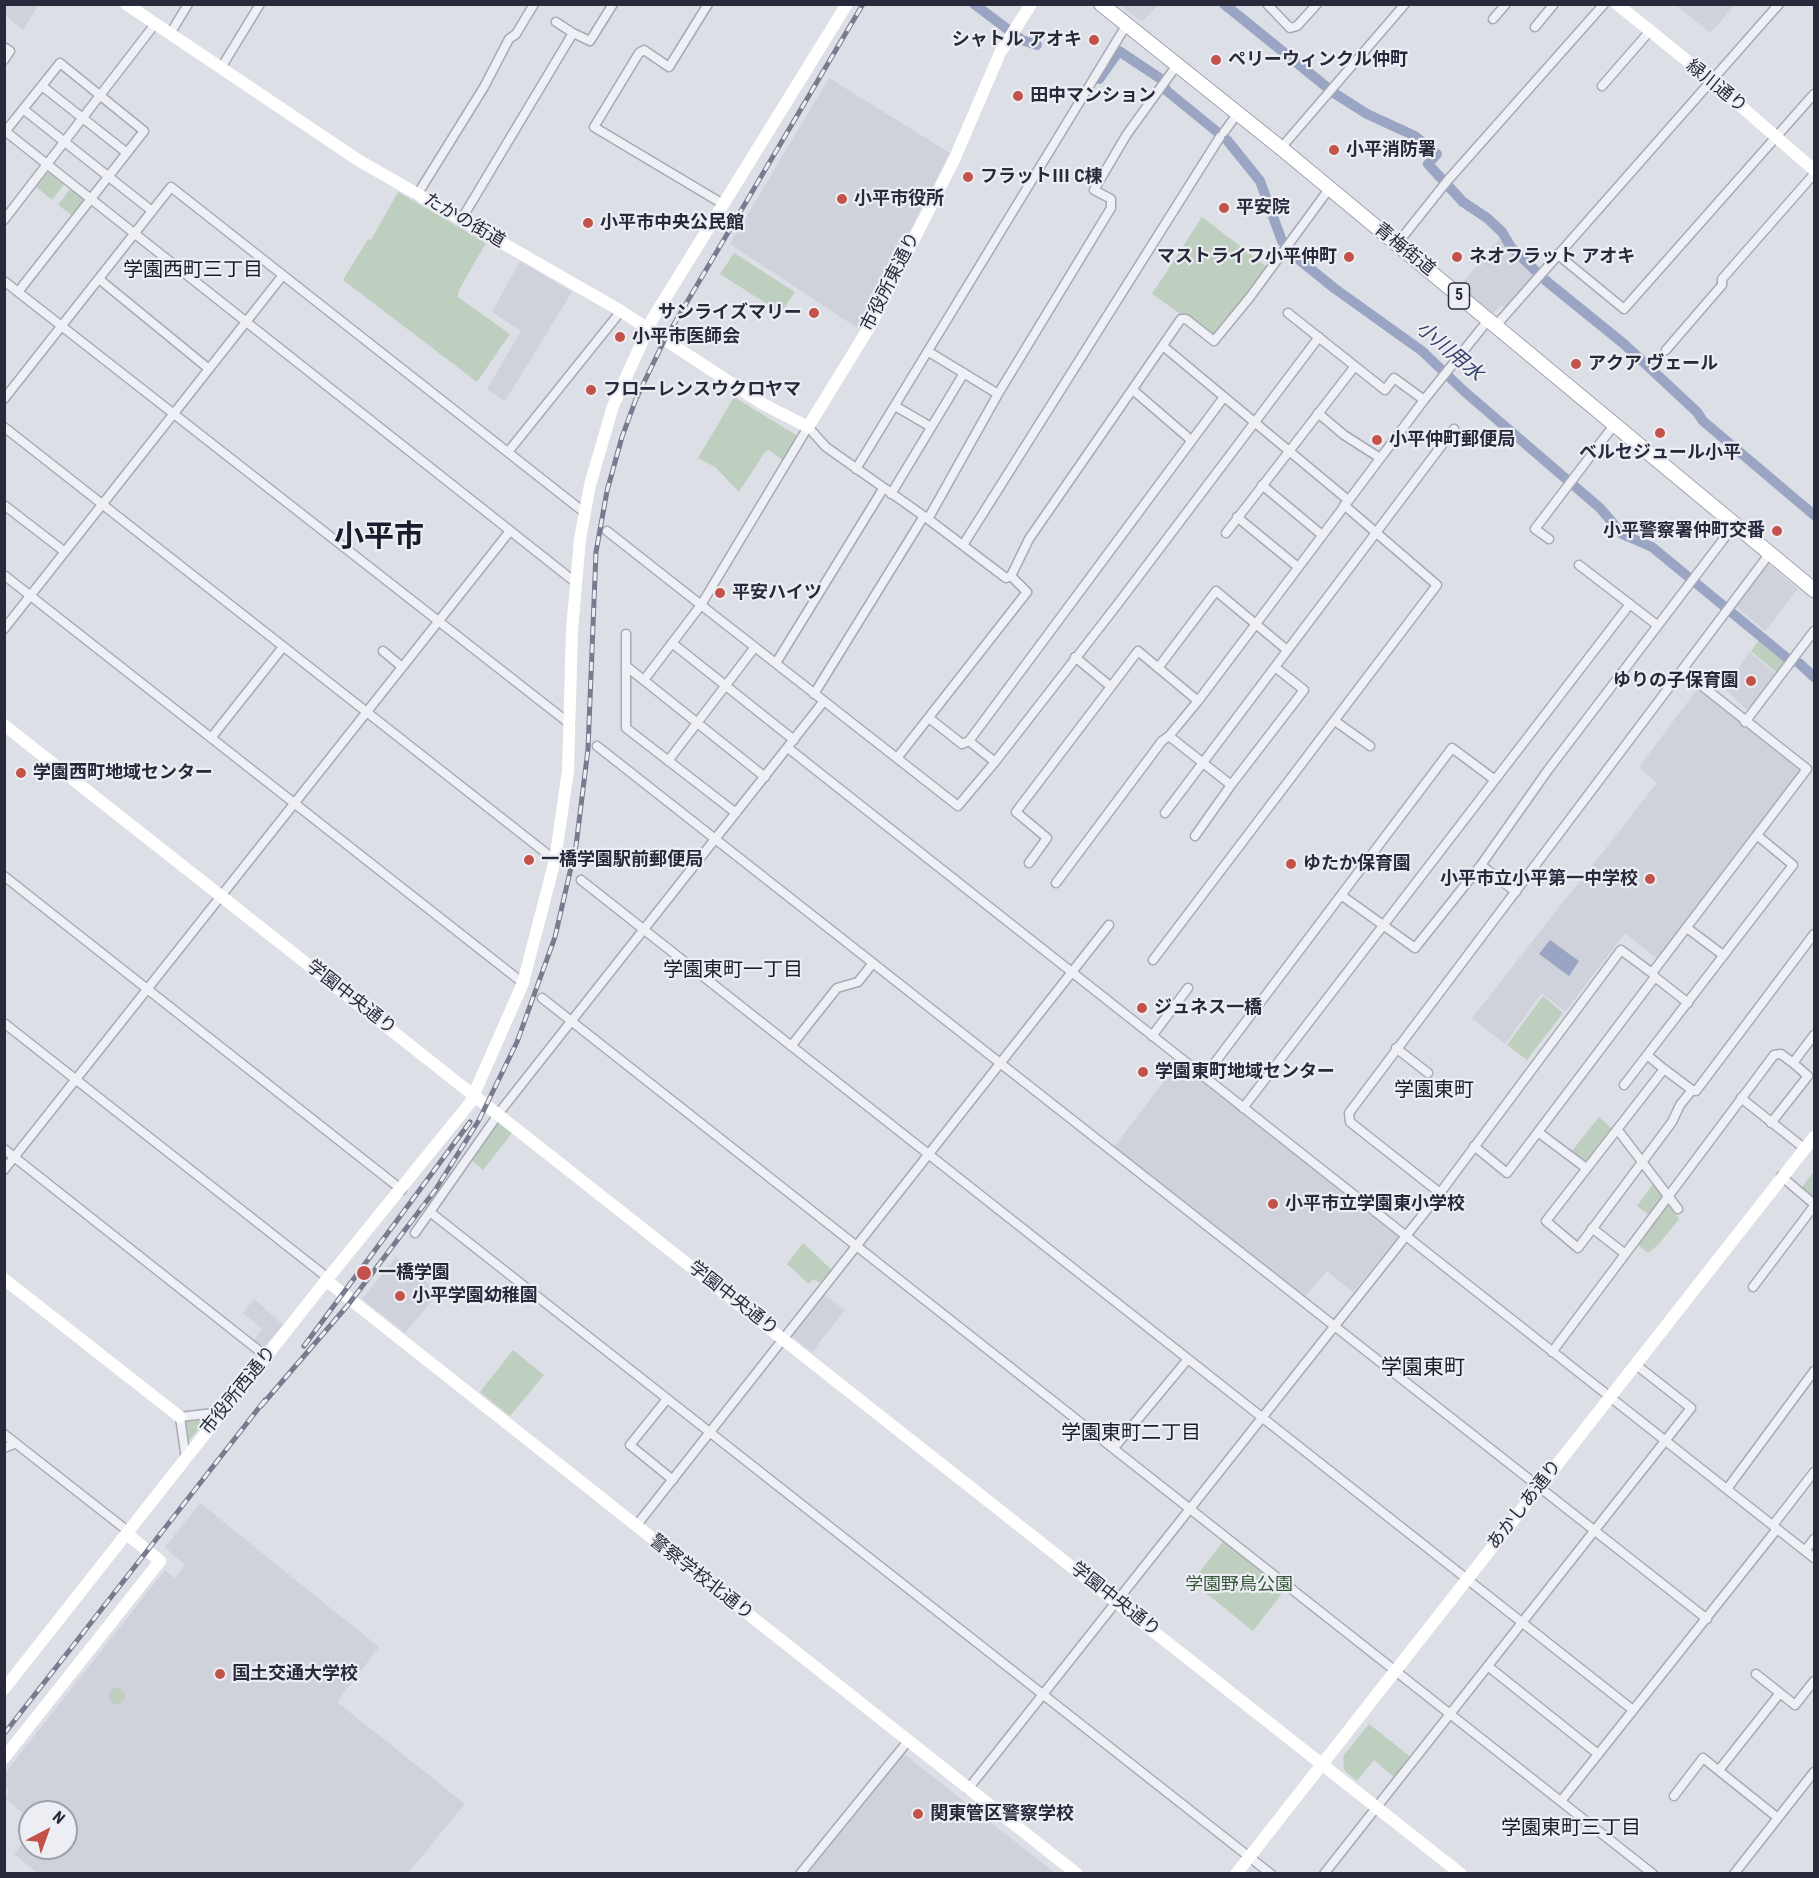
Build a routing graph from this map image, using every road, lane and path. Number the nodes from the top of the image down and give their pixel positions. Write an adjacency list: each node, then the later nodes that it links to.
1 (126, 4): 18 (street, たかの街道)
2 (188, 4): 26 (street)
3 (260, 4): 30 (street)
4 (534, 4): 48 (street)
5 (613, 4): 25 (street)
6 (708, 4): 50 (street)
7 (847, 4): 50 (street, 市役所西通り)
8 (1031, 4): 84 (street, 市役所東通り)
9 (1101, 4): 22 (main road, 青梅街道 / 5)
10 (1267, 4): 11 (street)
11 (1317, 4)
12 (1405, 4): 42 (street)
13 (1506, 4): 19 (street)
14 (1554, 4): 23 (street)
15 (1604, 4): 55 (street)
16 (1617, 4): 24 (street, 緑川通り)
17 (1779, 4): 31 (street)
18 (142, 9): 21 (street, たかの街道)
19 (1493, 19)
20 (556, 22): 25 (street)
21 (155, 24): 26 (street, たかの街道); 35 (street)
22 (1127, 24): 29 (main road, 青梅街道 / 5); 70 (street)
23 (1535, 27)
24 (1649, 32): 31 (street, 緑川通り); 33 (street)
25 (573, 33): 53 (street)
26 (170, 34): 30 (street, たかの街道)
27 (4, 47): 28 (street)
28 (4, 60)
29 (1178, 65): 37 (main road, 青梅街道 / 5); 75 (street)
30 (221, 69): 48 (street, たかの街道)
31 (1712, 81): 40 (street, 緑川通り); 56 (street)
32 (42, 86): 35 (street); 36 (street); 38 (street)
33 (1602, 86)
34 (1815, 94): 40 (street)
35 (100, 97): 38 (street); 43 (street)
36 (23, 109): 39 (street); 41 (street)
37 (1238, 113): 42 (main road, 青梅街道 / 5); 109 (street)
38 (83, 119): 41 (street); 43 (street)
39 (5, 132): 44 (street)
40 (1777, 137): 45 (street, 緑川通り); 56 (street)
41 (66, 143): 44 (street); 46 (street)
42 (1281, 148): 47 (main road, 青梅街道 / 5)
43 (127, 153): 46 (street)
44 (48, 165): 49 (street); 52 (street)
45 (1815, 172): 69 (street)
46 (109, 177): 49 (street); 51 (street)
47 (1329, 189): 55 (main road, 青梅街道 / 5); 68 (street)
48 (417, 195): 53 (street, たかの街道)
49 (91, 199): 54 (street); 60 (street)
50 (723, 204): 66 (street, 市役所西通り)
51 (153, 211): 54 (street); 57 (street)
52 (4, 220)
53 (461, 220): 61 (street, たかの街道)
54 (135, 234): 58 (street); 63 (street)
55 (1396, 244): 64 (main road, 青梅街道 / 5)
56 (1557, 254): 64 (street)
57 (284, 275): 63 (street); 90 (street)
58 (99, 279): 65 (street); 72 (street)
59 (4, 281): 60 (street)
60 (18, 292): 65 (street)
61 (621, 310): 66 (street, たかの街道); 90 (street)
62 (1288, 313): 67 (street)
63 (246, 322): 72 (street); 103 (street)
64 (1492, 323): 78 (street); 83 (main road, 青梅街道 / 5)
65 (62, 326): 77 (street); 81 (street)
66 (649, 329): 84 (street, たかの街道); 99 (street, 市役所西通り)
67 (1319, 337): 71 (street); 82 (street)
68 (1163, 346): 74 (street); 76 (street)
69 (1666, 350)
70 (929, 352): 73 (street); 79 (street)
71 (1355, 366): 78 (street); 80 (street)
72 (209, 369): 81 (street)
73 (964, 373): 75 (street); 85 (street)
74 (1133, 390): 88 (street); 115 (street)
75 (998, 394): 100 (street)
76 (1224, 397): 82 (street); 88 (street)
77 (4, 399)
78 (1424, 400): 91 (street)
79 (895, 406): 85 (street); 92 (street)
80 (1318, 413): 89 (street); 91 (street)
81 (174, 414): 97 (street); 121 (street)
82 (1257, 423): 89 (street); 132 (street)
83 (1614, 424): 102 (main road, 青梅街道 / 5); 108 (street)
84 (808, 427): 92 (street); 120 (street)
85 (931, 427): 95 (street)
86 (4, 428): 97 (street)
87 (1455, 429): 105 (street)
88 (1191, 440): 155 (street)
89 (1289, 450): 93 (street); 96 (street)
90 (508, 452): 99 (street)
91 (1380, 458): 96 (street)
92 (856, 469): 94 (street)
93 (1262, 485): 101 (street); 107 (street)
94 (883, 489): 95 (street); 133 (street)
95 (891, 494): 100 (street)
96 (1346, 503): 105 (street); 107 (street)
97 (102, 504): 110 (street); 128 (street)
98 (4, 505): 110 (street)
99 (585, 513): 116 (street, 市役所西通り)
100 (926, 517): 109 (street); 142 (street)
101 (1238, 517): 106 (street); 113 (street)
102 (1735, 524): 111 (main road, 青梅街道 / 5); 123 (street)
103 (510, 531): 116 (street); 121 (street)
104 (607, 531): 120 (street)
105 (1375, 532): 130 (street); 147 (street)
106 (1226, 533)
107 (1322, 535): 113 (street)
108 (1549, 539)
109 (963, 544): 115 (street)
110 (65, 552): 118 (street)
111 (1770, 553): 117 (main road, 青梅街道 / 5); 138 (street)
112 (1579, 565): 119 (street)
113 (1298, 567): 122 (street)
114 (4, 575): 118 (street)
115 (1011, 576): 146 (street)
116 (575, 582): 150 (street, 市役所西通り)
117 (1815, 590)
118 (31, 596): 124 (street); 153 (street)
119 (1630, 604): 123 (street); 164 (street)
120 (701, 605): 127 (street); 129 (street)
121 (438, 621): 135 (street); 150 (street)
122 (1256, 624): 130 (street); 137 (street); 144 (street)
123 (1657, 625): 174 (street)
124 (4, 629)
125 (1815, 631): 148 (street)
126 (626, 634): 134 (street)
127 (672, 643): 139 (street); 140 (street)
128 (284, 647): 145 (street); 153 (street)
129 (755, 647): 133 (street); 140 (street)
130 (1287, 650): 136 (street)
131 (383, 651): 135 (street)
132 (1075, 657): 141 (street); 161 (street)
133 (776, 663): 142 (street)
134 (626, 666): 139 (street); 160 (street)
135 (402, 667): 145 (street)
136 (1275, 667): 162 (street); 165 (street)
137 (1158, 668): 141 (street); 144 (street)
138 (1682, 670): 148 (street); 178 (street)
139 (644, 680): 149 (street)
140 (726, 685): 149 (street); 154 (street)
141 (1110, 686): 173 (street)
142 (814, 694): 143 (street)
143 (824, 701): 154 (street); 159 (street)
144 (1198, 701): 152 (street)
145 (366, 712): 166 (street); 172 (street)
146 (929, 718): 155 (street); 159 (street)
147 (1335, 720): 157 (street); 187 (street)
148 (1745, 722): 170 (street)
149 (697, 723): 160 (street); 163 (street)
150 (570, 724): 172 (street, 市役所西通り)
151 (4, 725): 180 (street, 学園中央通り)
152 (1169, 736): 162 (street); 177 (street)
153 (211, 738): 166 (street)
154 (794, 740): 158 (street)
155 (969, 741): 161 (street)
156 (597, 746): 171 (street)
157 (1370, 746)
158 (788, 748): 163 (street); 189 (street)
159 (897, 758): 161 (street)
160 (668, 761): 167 (street)
161 (995, 762)
162 (1201, 763): 165 (street); 168 (street)
163 (765, 777): 167 (street)
164 (1495, 780): 179 (street); 182 (street)
165 (1231, 785): 169 (street)
166 (294, 803): 180 (street); 191 (street)
167 (736, 813): 171 (street)
168 (1165, 813)
169 (1195, 836)
170 (1758, 836): 183 (street); 186 (street)
171 (716, 839): 184 (street); 188 (street)
172 (555, 860): 191 (street, 市役所西通り)
173 (1029, 862)
174 (1481, 866): 178 (street); 182 (street)
175 (4, 876): 192 (street)
176 (581, 880): 184 (street)
177 (1056, 883)
178 (1516, 892): 201 (street)
179 (1341, 895): 182 (street); 207 (street)
180 (221, 896): 192 (street); 211 (street, 学園中央通り)
181 (1109, 925): 189 (street)
182 (1384, 926): 213 (street)
183 (1688, 928): 186 (street); 190 (street)
184 (644, 931): 196 (street); 200 (street)
185 (1815, 934): 210 (street)
186 (1723, 955): 195 (street)
187 (1153, 960)
188 (873, 963): 200 (street); 204 (street)
189 (1072, 972): 199 (street); 204 (street)
190 (1654, 975): 195 (street); 217 (street); 219 (street)
191 (523, 983): 211 (street, 市役所西通り)
192 (147, 988): 208 (street); 228 (street)
193 (1188, 988): 199 (street)
194 (542, 998): 196 (street)
195 (1688, 1003): 202 (street)
196 (571, 1020): 214 (street); 237 (street)
197 (4, 1023): 208 (street)
198 (1815, 1035): 203 (street)
199 (1152, 1036): 207 (street)
200 (791, 1046): 222 (street)
201 (1396, 1048): 206 (street); 229 (street)
202 (1647, 1055): 205 (street); 209 (street)
203 (1793, 1063): 212 (street); 215 (street)
204 (1000, 1064): 222 (street); 242 (street)
205 (1664, 1068): 210 (street); 216 (street)
206 (1428, 1073)
207 (1204, 1077): 213 (street)
208 (76, 1079): 223 (street); 240 (street)
209 (1624, 1085)
210 (1692, 1090): 224 (street)
211 (474, 1094): 214 (street, 学園中央通り); 228 (street, 市役所西通り)
212 (1741, 1098): 215 (street); 230 (street)
213 (1243, 1108): 236 (street)
214 (499, 1115): 233 (street); 243 (street, 学園中央通り)
215 (1771, 1123): 220 (street)
216 (1617, 1129): 224 (street); 225 (street)
217 (1538, 1132): 219 (street); 225 (street)
218 (1815, 1137): 220 (street, あかしあ通り)
219 (1474, 1146): 229 (street)
220 (1804, 1148): 227 (street, あかしあ通り)
221 (4, 1149): 223 (street)
222 (928, 1155): 237 (street); 246 (street)
223 (15, 1157): 226 (street); 245 (street)
224 (1642, 1162): 230 (street); 234 (street)
225 (1586, 1168): 234 (street)
226 (4, 1170)
227 (1781, 1176): 231 (street); 247 (street, あかしあ通り)
228 (402, 1190): 240 (street, 市役所西通り)
229 (1440, 1193): 236 (street)
230 (1667, 1194): 232 (street); 238 (street)
231 (1815, 1205): 241 (street)
232 (1678, 1209)
233 (430, 1212): 235 (street); 250 (street)
234 (1592, 1228): 238 (street)
235 (415, 1233)
236 (1406, 1236): 242 (street); 244 (street)
237 (857, 1245): 243 (street); 259 (street)
238 (1624, 1253): 244 (street)
239 (4, 1279): 252 (street)
240 (328, 1279): 245 (street, 市役所西通り); 266 (street, 警察学校北通り)
241 (1753, 1287)
242 (1333, 1326): 253 (street); 263 (street)
243 (783, 1339): 254 (street); 274 (street, 学園中央通り)
244 (1552, 1352): 249 (street)
245 (267, 1357): 251 (street, 市役所西通り)
246 (1188, 1359): 253 (street); 259 (street)
247 (1635, 1364): 249 (street, あかしあ通り); 256 (street)
248 (1815, 1371): 264 (street)
249 (1609, 1397): 256 (street); 263 (street, あかしあ通り)
250 (667, 1399): 254 (street); 262 (street)
251 (222, 1412): 252 (street); 260 (street, 市役所西通り)
252 (180, 1417): 260 (street)
253 (1262, 1417): 265 (street); 273 (street)
254 (710, 1432): 262 (street); 283 (street)
255 (4, 1434): 257 (street)
256 (1666, 1441): 264 (street); 268 (street)
257 (16, 1443): 258 (street); 269 (street)
258 (4, 1448)
259 (1114, 1448): 265 (street)
260 (186, 1459): 269 (street, 市役所西通り)
261 (1815, 1472): 267 (street)
262 (673, 1480): 266 (street)
263 (1538, 1488): 268 (street); 273 (street, あかしあ通り)
264 (1727, 1489): 267 (street)
265 (1190, 1508): 274 (street); 278 (street)
266 (636, 1526): 286 (street, 警察学校北通り)
267 (1775, 1527): 271 (street); 275 (street)
268 (1594, 1532): 275 (street); 276 (street)
269 (128, 1533): 281 (street, 市役所西通り); 288 (street)
270 (1815, 1539): 271 (street)
271 (1805, 1551): 272 (street)
272 (1815, 1558)
273 (1467, 1579): 276 (street); 278 (street, あかしあ通り)
274 (1116, 1601): 283 (street); 289 (street, 学園中央通り)
275 (1707, 1619): 284 (street)
276 (1523, 1623): 277 (street); 284 (street)
277 (1489, 1667): 285 (street); 287 (street)
278 (1396, 1670): 285 (street); 289 (street, あかしあ通り)
279 (1756, 1674): 282 (street)
280 (1815, 1681): 282 (street)
281 (4, 1689)
282 (1780, 1693): 290 (street)
283 (1043, 1694): 292 (street); 297 (street)
284 (1633, 1710): 287 (street)
285 (1452, 1714): 294 (street); 295 (street)
286 (908, 1741): 292 (street, 警察学校北通り); 298 (street)
287 (1598, 1754): 294 (street)
288 (4, 1758)
289 (1322, 1763): 295 (street, 学園中央通り); 297 (street, あかしあ通り)
290 (1719, 1770): 293 (street); 296 (street)
291 (1815, 1772): 296 (street)
292 (968, 1789): 299 (street, 警察学校北通り)
293 (1674, 1796)
294 (1561, 1801): 304 (street)
295 (1376, 1806): 302 (street); 303 (street, 学園中央通り)
296 (1778, 1818): 305 (street)
297 (1250, 1856): 300 (street, あかしあ通り); 301 (street)
298 (800, 1874)
299 (1077, 1874)
300 (1236, 1874)
301 (1272, 1874)
302 (1324, 1874)
303 (1461, 1874)
304 (1653, 1874)
305 (1734, 1874)

